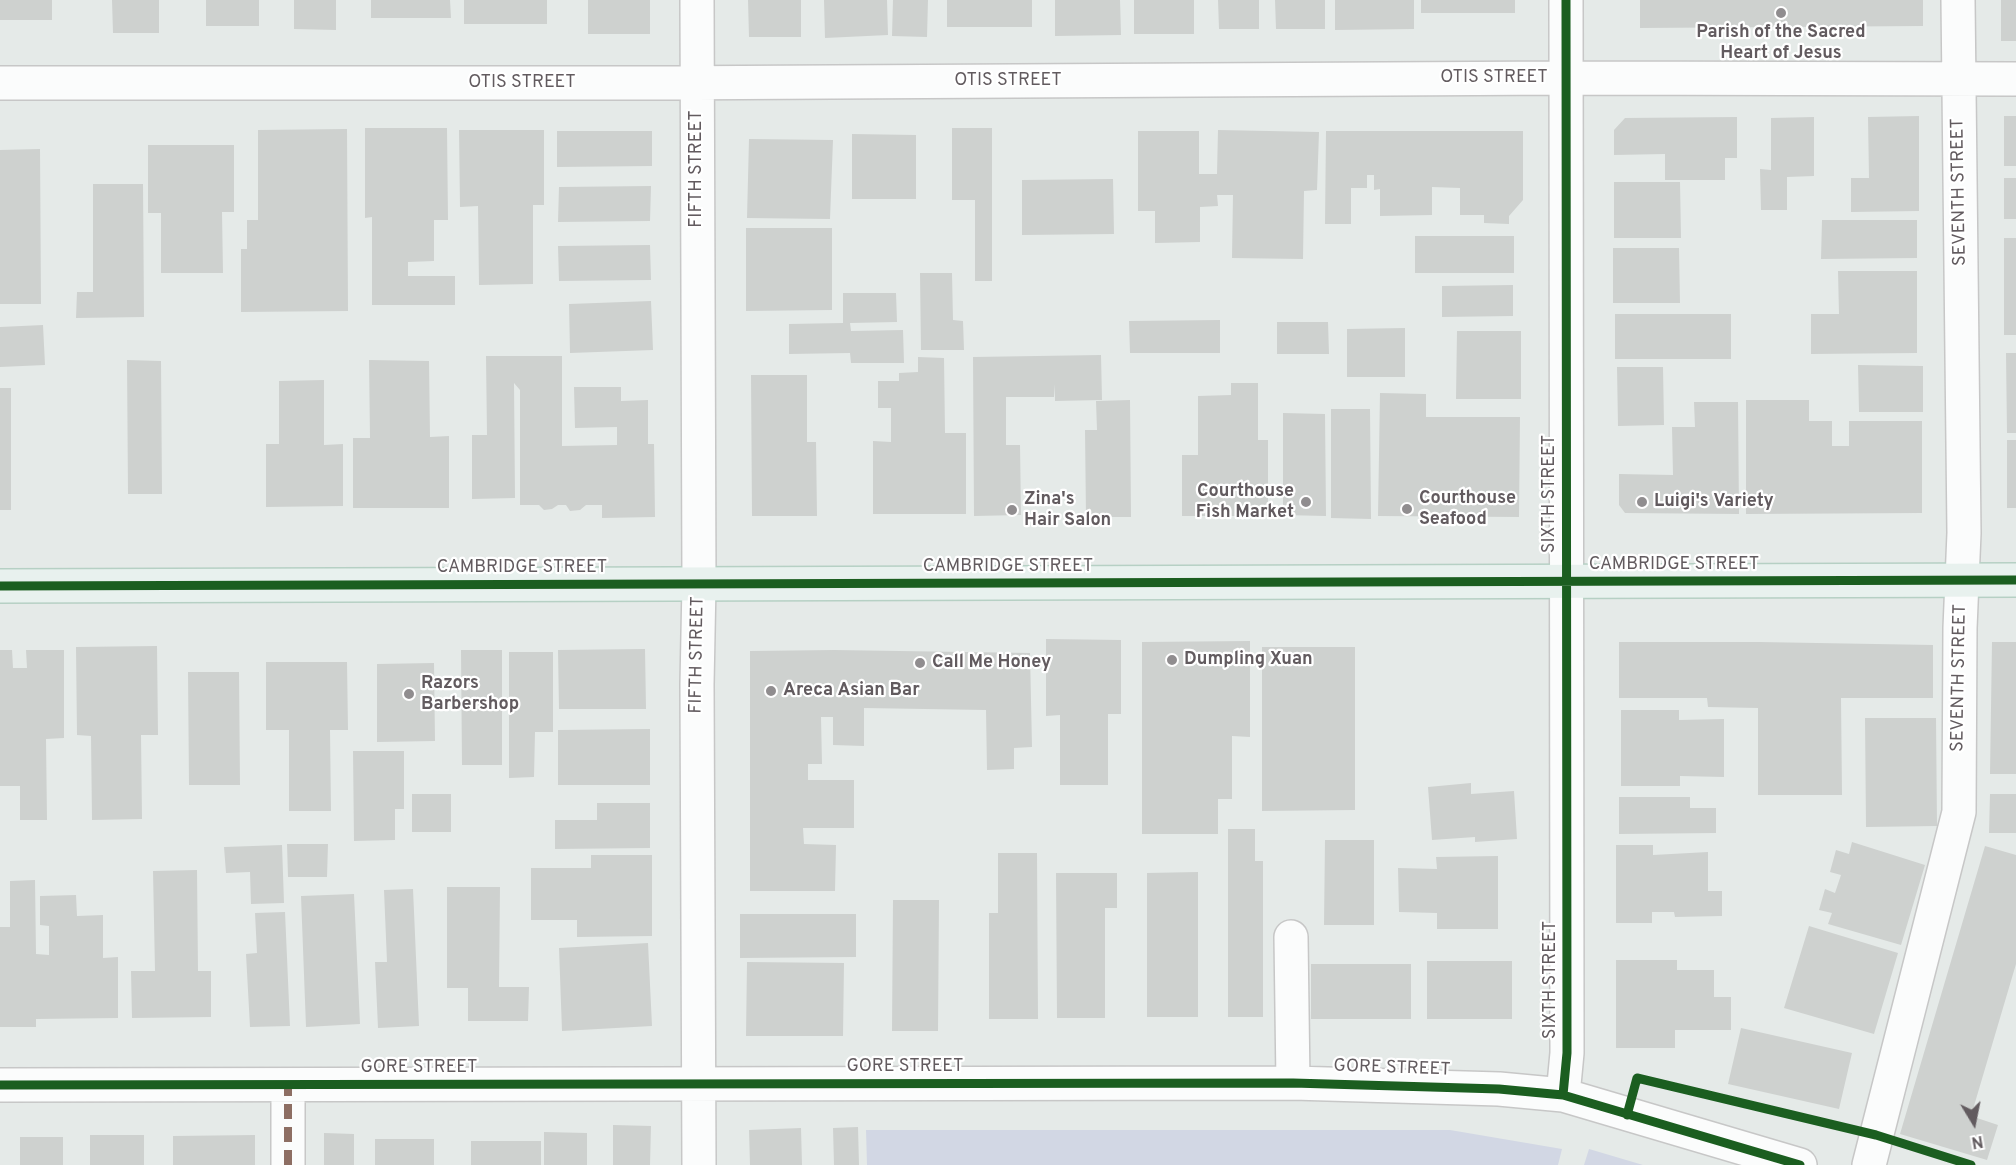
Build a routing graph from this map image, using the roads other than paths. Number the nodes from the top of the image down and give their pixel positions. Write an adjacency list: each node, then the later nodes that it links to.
1 (698, 0): 7 (street, FIFTH STREET)
2 (1566, 0): 4 (street, SIXTH STREET)
3 (1958, 0): 5 (street, SEVENTH STREET)
4 (1566, 78): 5 (street, OTIS STREET); 7 (street, OTIS STREET); 11 (street, SIXTH STREET)
5 (1958, 79): 6 (street, OTIS STREET); 9 (street, SEVENTH STREET)
6 (2016, 79)
7 (698, 82): 8 (street, OTIS STREET); 12 (street, FIFTH STREET)
8 (0, 83)
9 (1962, 580): 10 (main road, CAMBRIDGE STREET); 11 (main road, CAMBRIDGE STREET); 23 (street, SEVENTH STREET)
10 (2016, 580)
11 (1567, 582): 12 (main road, CAMBRIDGE STREET); 19 (street, SIXTH STREET)
12 (699, 584): 13 (main road, CAMBRIDGE STREET); 15 (street, FIFTH STREET)
13 (0, 586)
14 (1291, 937): 16 (street)
15 (699, 1083): 16 (street, GORE STREET); 18 (street, GORE STREET); 21 (street, FIFTH STREET)
16 (1293, 1083): 19 (street, GORE STREET)
17 (0, 1085): 18 (street, GORE STREET)
18 (288, 1085): 20 (street)
19 (1563, 1095): 22 (street, GORE STREET)
20 (288, 1165)
21 (699, 1165)
22 (1800, 1165)
23 (1869, 1165)

